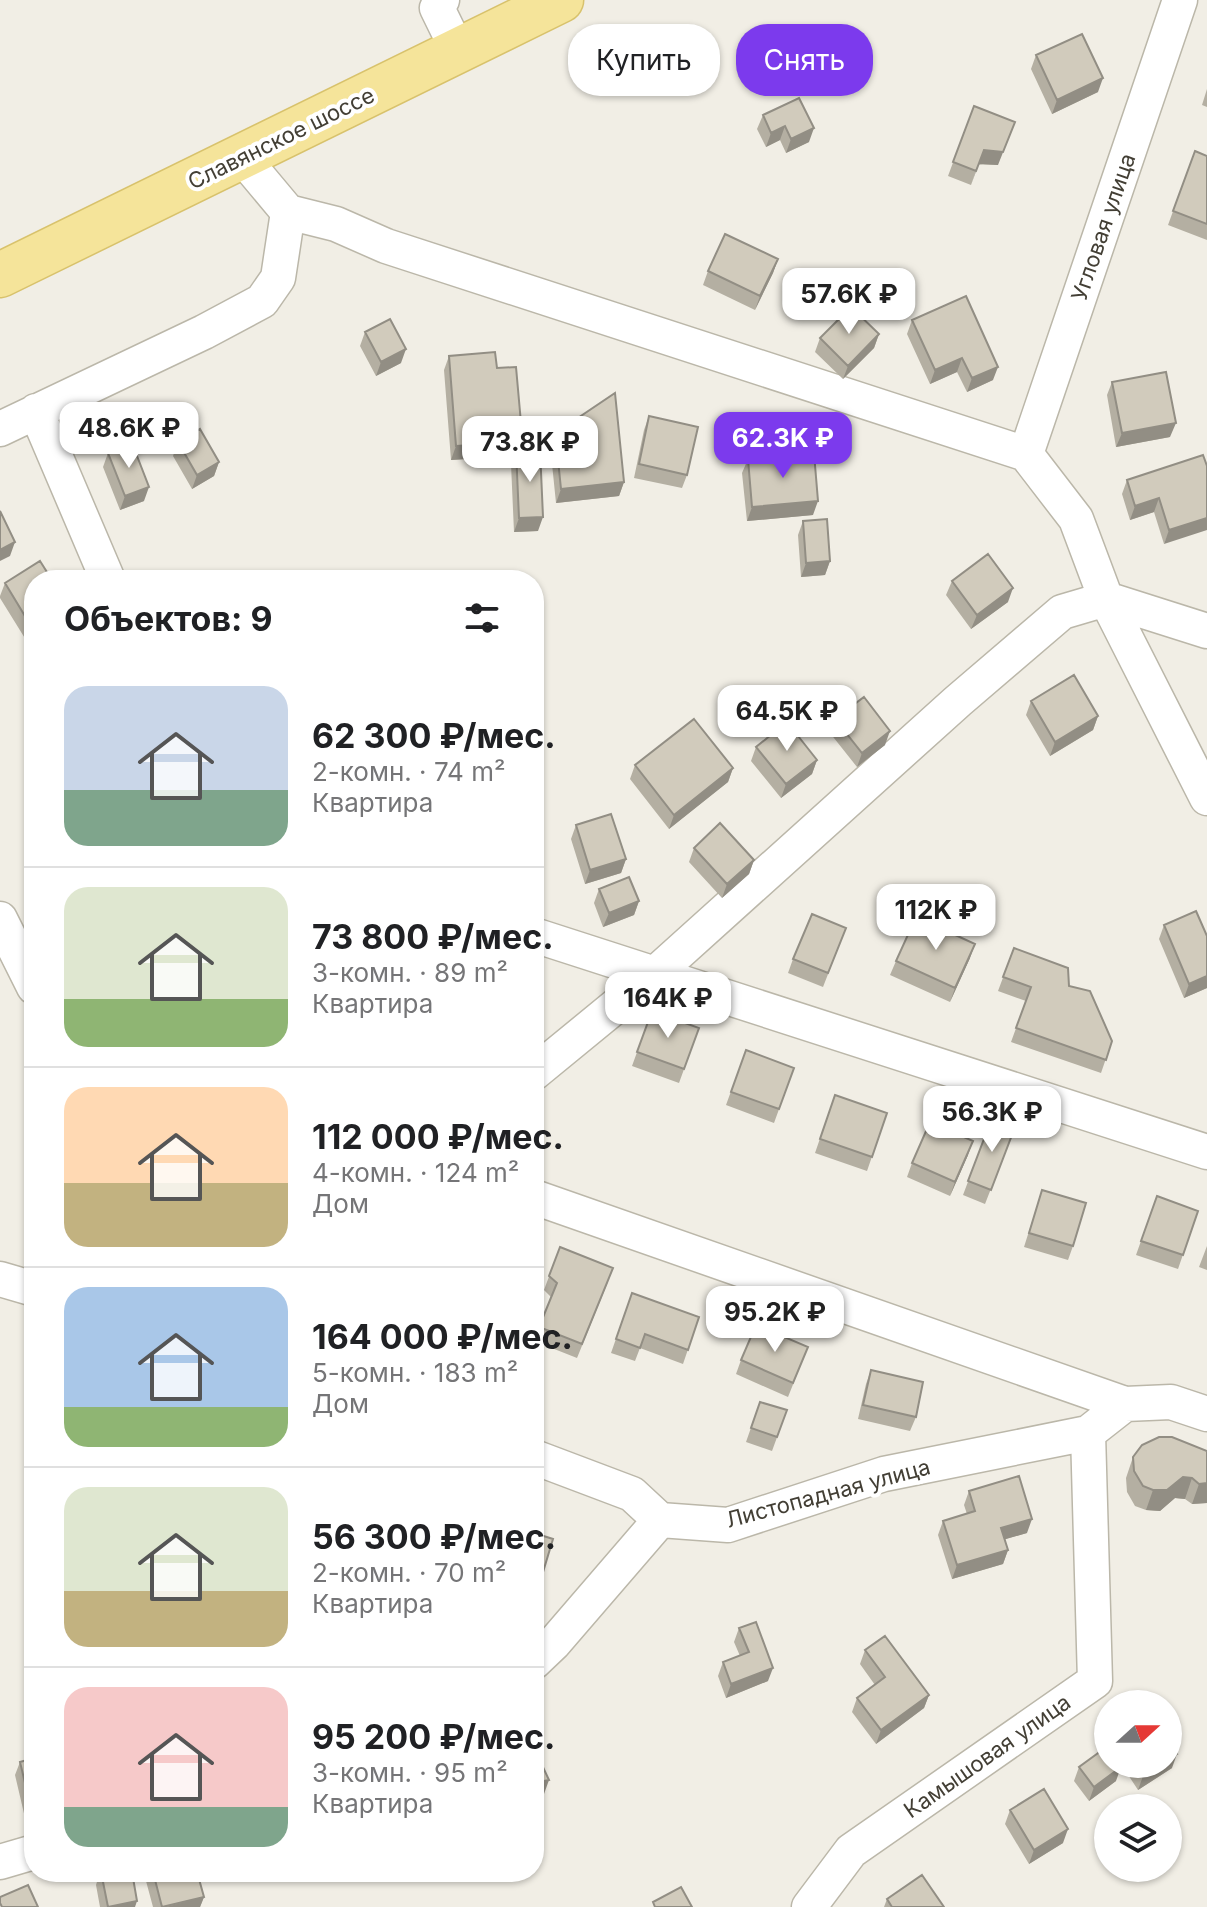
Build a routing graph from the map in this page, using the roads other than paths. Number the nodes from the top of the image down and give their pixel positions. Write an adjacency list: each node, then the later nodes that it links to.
1 (442, 0): 4 (street)
2 (561, 0): 4 (main road, Славянское шоссе)
3 (1180, 0): 10 (street, Угловая улица)
4 (458, 51): 5 (main road, Славянское шоссе)
5 (242, 157): 6 (street); 7 (main road, Славянское шоссе)
6 (288, 212): 8 (street); 10 (street)
7 (0, 275)
8 (36, 411): 9 (street); 11 (street)
9 (0, 429)
10 (1026, 454): 12 (street)
11 (104, 570)
12 (1106, 599): 13 (street); 14 (street); 18 (street)
13 (1207, 631)
14 (1207, 798)
15 (0, 919): 17 (street)
16 (544, 938): 18 (street)
17 (24, 967)
18 (656, 973): 19 (street); 20 (street)
19 (544, 1065)
20 (1207, 1152)
21 (544, 1201): 24 (street)
22 (0, 1279): 23 (street)
23 (24, 1286)
24 (1125, 1404): 25 (street); 26 (street, Листопадная улица)
25 (1207, 1414)
26 (1088, 1433): 28 (street, Листопадная улица); 32 (street, Камышовая улица)
27 (544, 1461): 28 (street)
28 (660, 1520): 29 (street)
29 (544, 1652)
30 (24, 1855): 31 (street)
31 (0, 1862)
32 (809, 1907)

